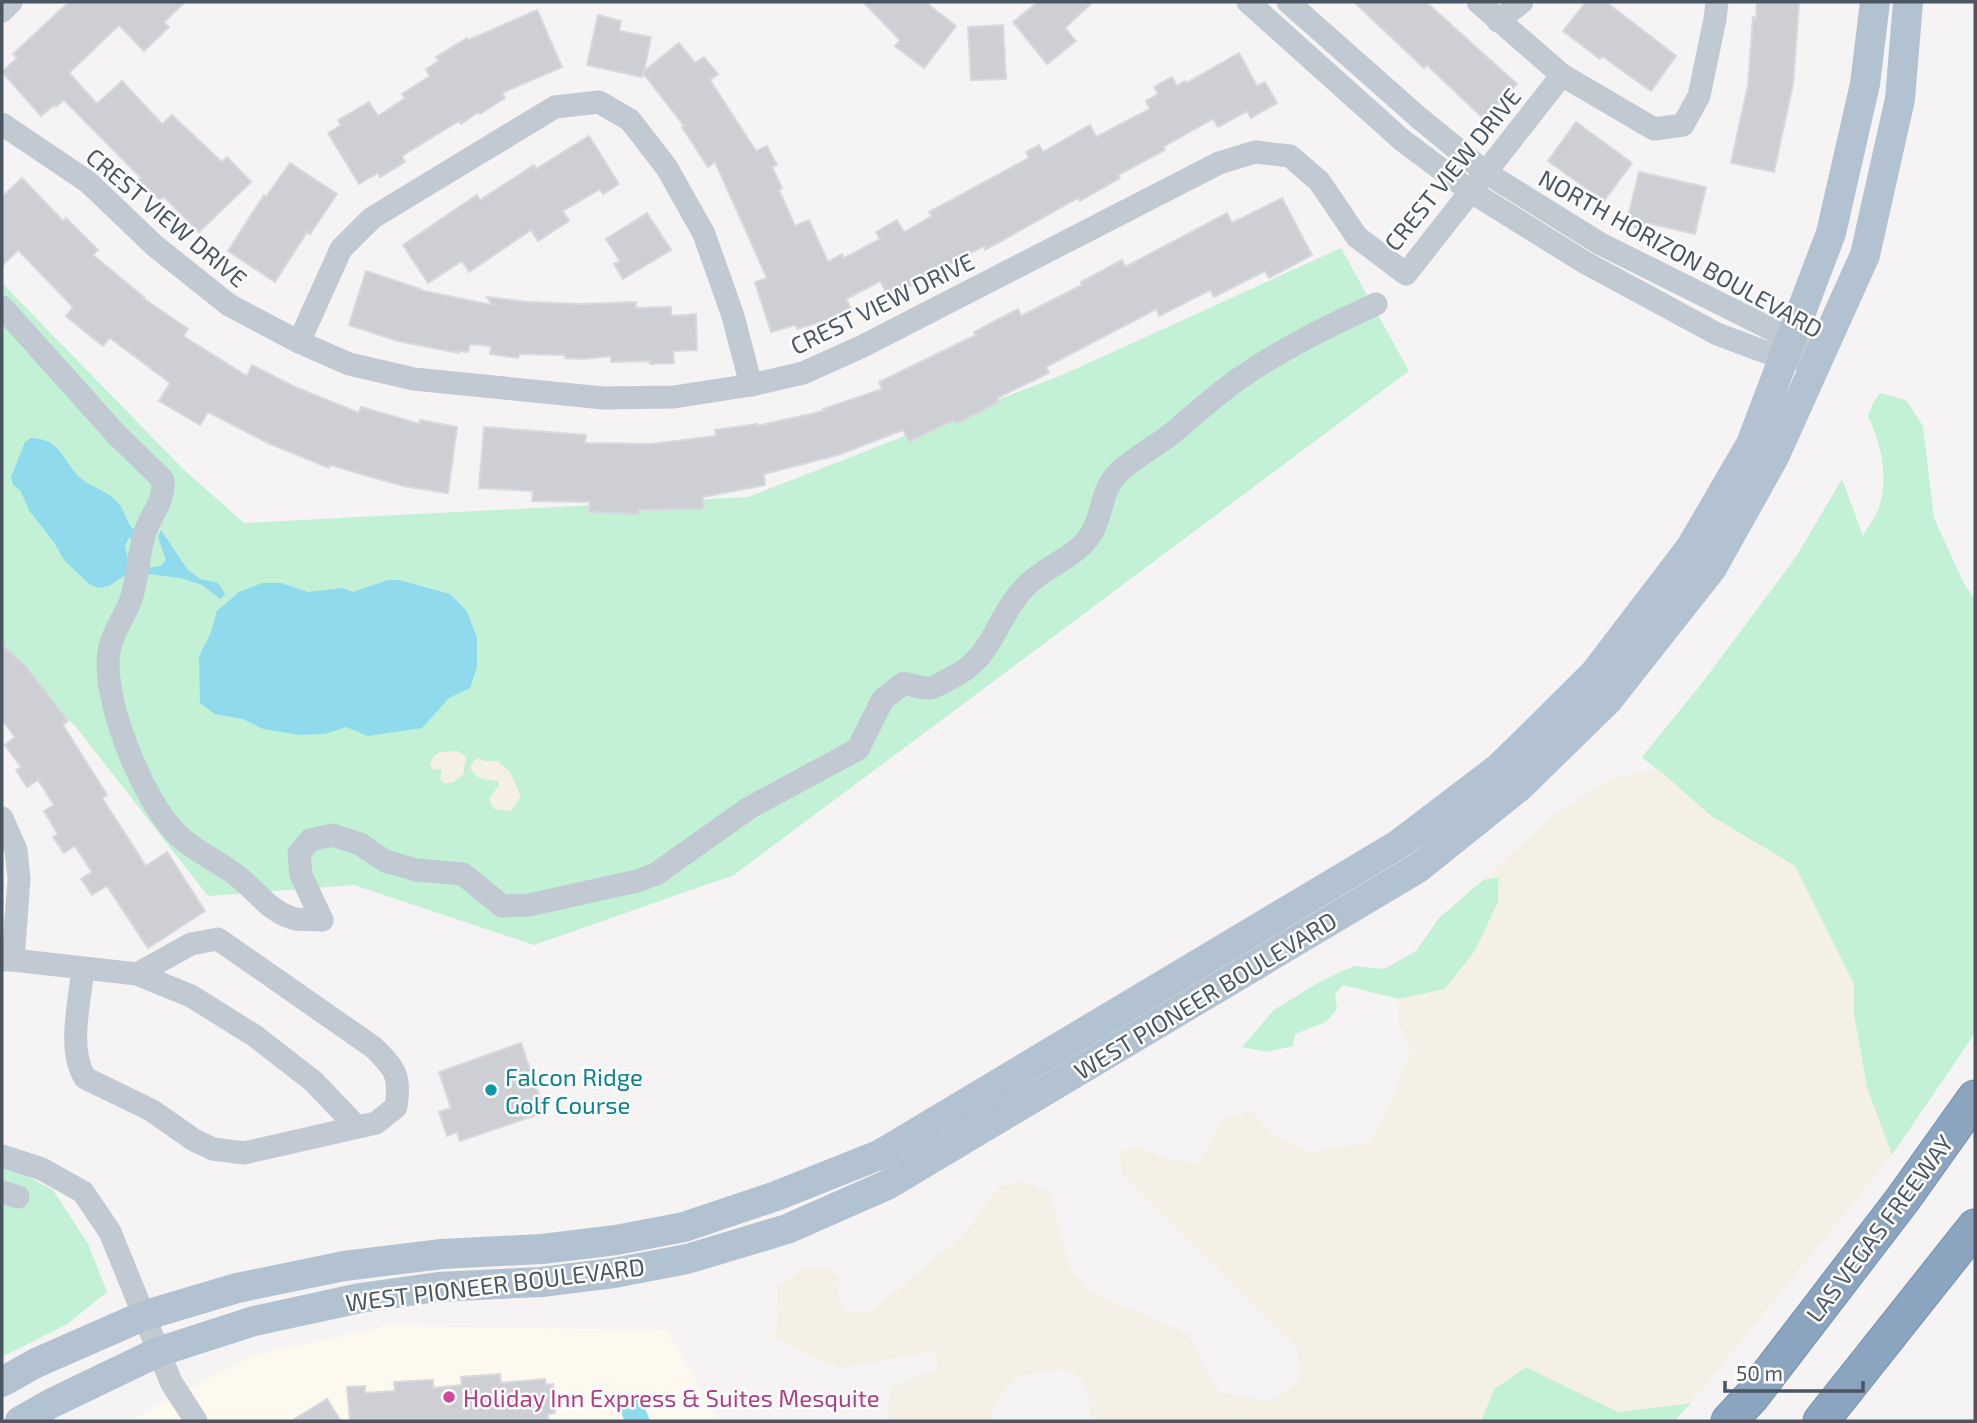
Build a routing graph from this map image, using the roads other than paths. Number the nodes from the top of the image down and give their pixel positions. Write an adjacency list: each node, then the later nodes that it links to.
1 (11, 2): 9 (street)
2 (1248, 2): 14 (street, NORTH HORIZON BOULEVARD)
3 (1288, 2): 13 (street, NORTH HORIZON BOULEVARD)
4 (1478, 2): 10 (street)
5 (1522, 2): 10 (street)
6 (1717, 2): 11 (street)
7 (1875, 2): 18 (main road, WEST PIONEER BOULEVARD)
8 (1908, 2): 19 (main road, WEST PIONEER BOULEVARD)
9 (2, 11)
10 (1498, 21): 11 (street)
11 (1562, 75): 13 (street, CREST VIEW DRIVE)
12 (2, 124): 17 (street, CREST VIEW DRIVE)
13 (1485, 172): 14 (street, CREST VIEW DRIVE); 18 (street, NORTH HORIZON BOULEVARD)
14 (1470, 191): 18 (street, NORTH HORIZON BOULEVARD); 20 (street, CREST VIEW DRIVE)
15 (1376, 304): 16 (street)
16 (2, 307)
17 (299, 342): 20 (street, CREST VIEW DRIVE); 20 (street)
18 (1788, 349): 19 (street, NORTH HORIZON BOULEVARD); 29 (main road, WEST PIONEER BOULEVARD)
19 (1819, 358): 30 (main road, WEST PIONEER BOULEVARD)
20 (751, 385)
21 (2, 818): 22 (street)
22 (8, 960): 23 (street)
23 (83, 968): 24 (street); 26 (street)
24 (137, 974): 26 (street); 26 (street)
25 (1975, 1098): 34 (highway, LAS VEGAS FREEWAY)
26 (357, 1127)
27 (2, 1156): 29 (street)
28 (1975, 1227): 35 (highway)
29 (144, 1316): 30 (street); 31 (main road, WEST PIONEER BOULEVARD)
30 (158, 1352): 32 (main road, WEST PIONEER BOULEVARD); 33 (street)
31 (2, 1382)
32 (20, 1421)
33 (196, 1421)
34 (1729, 1421)
35 (1821, 1421)

